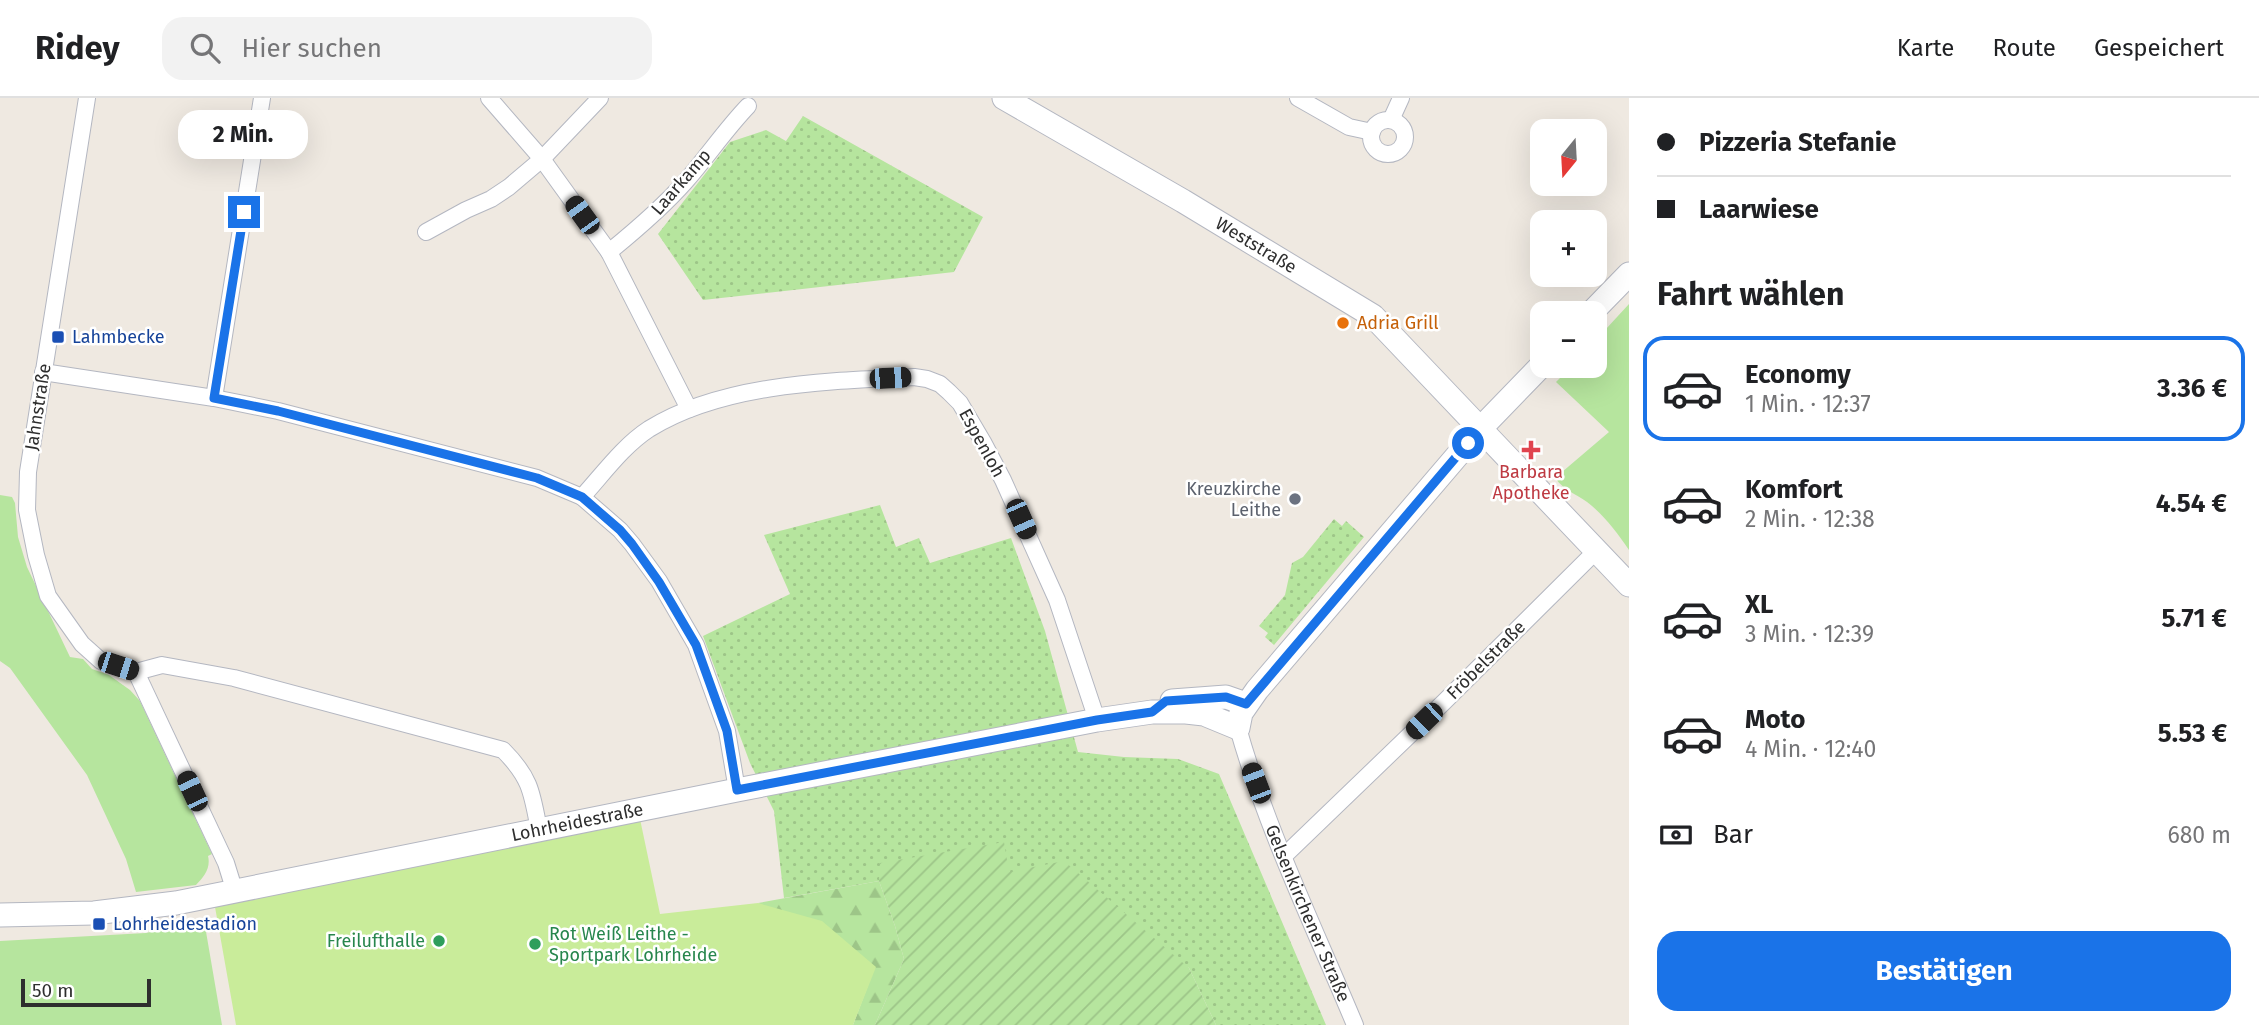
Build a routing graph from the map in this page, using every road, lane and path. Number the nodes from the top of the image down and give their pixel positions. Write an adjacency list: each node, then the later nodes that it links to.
1 (87, 98): 16 (street, Jahnstraße)
2 (262, 98): 18 (street)
3 (489, 98): 11 (street)
4 (600, 98): 11 (street)
5 (1004, 98): 20 (street, Weststraße)
6 (1298, 98): 10 (street)
7 (1401, 98): 9 (street)
8 (748, 106): 13 (street, Laarkamp)
9 (1391, 120): 10 (street); 10 (street)
10 (1372, 132)
11 (542, 159): 12 (street); 13 (street)
12 (426, 232)
13 (609, 252): 19 (street)
14 (1629, 274): 15 (street)
15 (1603, 301)
16 (43, 372): 18 (street); 24 (street, Jahnstraße)
17 (1530, 377): 20 (street)
18 (214, 398): 21 (street)
19 (689, 410): 21 (street, Espenloh); 27 (street, Espenloh)
20 (1480, 429): 22 (street, Weststraße); 25 (street)
21 (582, 497): 29 (street)
22 (1596, 551): 23 (street, Weststraße); 31 (street, Fröbelstraße)
23 (1629, 586)
24 (135, 672): 30 (street, Jahnstraße); 32 (street)
25 (1246, 704): 26 (street, Lohrheidestraße); 28 (street)
26 (1152, 712): 27 (street, Lohrheidestraße); 28 (street, Lohrheidestraße)
27 (1097, 720): 29 (street, Lohrheidestraße)
28 (1238, 729): 31 (street, Gelsenkirchener Straße)
29 (737, 790): 30 (street, Lohrheidestraße)
30 (539, 830): 32 (street, Lohrheidestraße)
31 (1284, 856): 34 (street, Gelsenkirchener Straße)
32 (235, 892): 33 (street, Lohrheidestraße)
33 (0, 915)
34 (1355, 1025)

